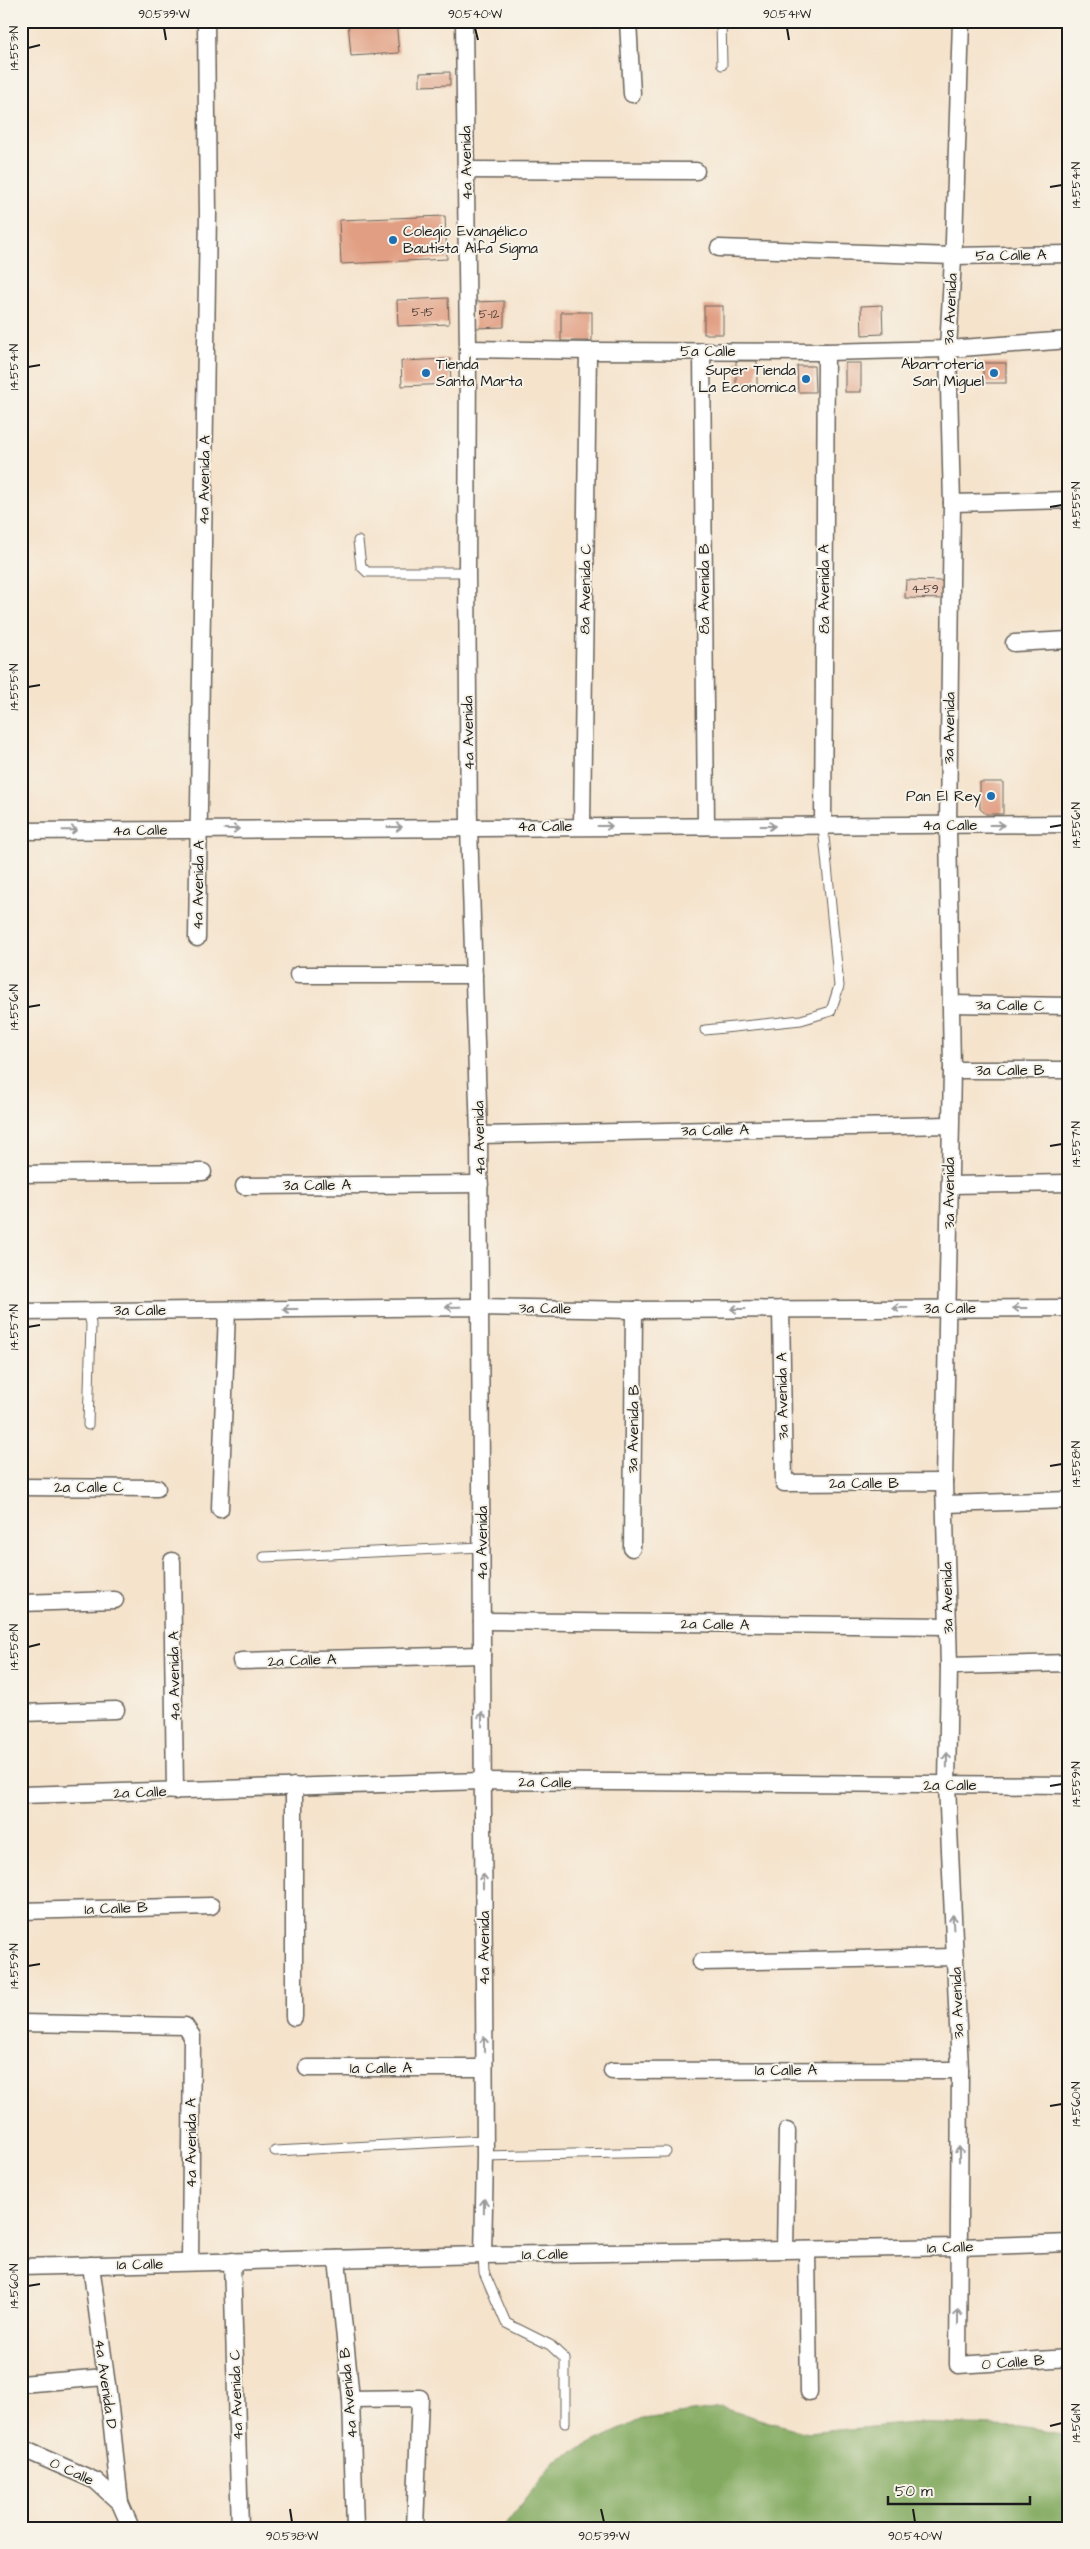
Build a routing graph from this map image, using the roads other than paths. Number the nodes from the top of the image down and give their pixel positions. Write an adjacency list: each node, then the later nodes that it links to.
1 (206, 21): 31 (street, 4a Avenida A)
2 (464, 21): 8 (street, 4a Avenida)
3 (628, 21): 7 (street)
4 (721, 21): 6 (lane)
5 (961, 21): 12 (street, 3a Avenida)
6 (722, 65)
7 (632, 94)
8 (466, 170): 9 (street); 14 (street, 4a Avenida)
9 (696, 171)
10 (719, 248): 12 (street, 5a Calle A)
11 (1069, 254): 12 (street, 5a Calle A)
12 (953, 256): 15 (street, 3a Avenida)
13 (1069, 340): 15 (street, 5a Calle)
14 (468, 348): 16 (street, 5a Calle); 22 (street, 4a Avenida)
15 (948, 349): 18 (street, 5a Calle); 20 (street, 3a Avenida)
16 (588, 351): 17 (street, 5a Calle); 27 (street, 8a Avenida C)
17 (702, 351): 18 (street, 5a Calle); 28 (street, 8a Avenida B)
18 (826, 352): 29 (street, 8a Avenida A)
19 (1069, 500): 20 (street)
20 (952, 503): 26 (street, 3a Avenida)
21 (358, 541): 22 (lane)
22 (467, 572): 30 (street, 4a Avenida)
23 (1069, 640): 24 (street)
24 (1014, 642)
25 (1069, 824): 26 (street, 4a Calle, one-way to 25)
26 (948, 825): 29 (street, 4a Calle); 36 (street, 3a Avenida)
27 (582, 826): 28 (street, 4a Calle, one-way to 28); 30 (street, 4a Calle)
28 (706, 826): 29 (street, 4a Calle, one-way to 29)
29 (823, 826): 38 (lane)
30 (469, 827): 31 (street, 4a Calle, one-way to 30); 35 (street, 4a Avenida)
31 (199, 829): 32 (street, 4a Calle, one-way to 31); 33 (street, 4a Avenida A)
32 (21, 831)
33 (197, 938)
34 (298, 975): 35 (street)
35 (474, 975): 42 (street, 4a Avenida)
36 (952, 1004): 37 (street, 3a Calle C); 39 (street, 3a Avenida)
37 (1069, 1006)
38 (705, 1030)
39 (952, 1070): 40 (street, 3a Calle B); 41 (street, 3a Avenida)
40 (1069, 1070)
41 (950, 1125): 42 (street, 3a Calle A); 47 (street, 3a Avenida)
42 (479, 1135): 46 (street, 4a Avenida)
43 (203, 1172): 44 (street)
44 (21, 1174)
45 (1069, 1183): 47 (street)
46 (480, 1184): 48 (street, 3a Calle A); 49 (street, 4a Avenida)
47 (950, 1185): 50 (street, 3a Avenida)
48 (244, 1186)
49 (480, 1307): 53 (street, 3a Calle, one-way to 53); 54 (street, 3a Calle); 65 (street, 4a Avenida)
50 (949, 1307): 51 (street, 3a Calle, one-way to 50); 52 (street, 3a Calle, one-way to 52); 58 (street, 3a Avenida)
51 (1069, 1308)
52 (781, 1309): 54 (street, 3a Calle, one-way to 54); 59 (street, 3a Avenida A)
53 (227, 1310): 55 (street, 3a Calle); 64 (street)
54 (634, 1310): 66 (street, 3a Avenida B)
55 (88, 1311): 56 (street, 3a Calle); 57 (lane)
56 (21, 1312)
57 (88, 1425)
58 (944, 1482): 59 (street, 2a Calle B); 63 (street, 3a Avenida)
59 (784, 1483)
60 (21, 1487): 61 (street, 2a Calle C)
61 (157, 1488)
62 (1069, 1500): 63 (street)
63 (945, 1504): 72 (street, 3a Avenida)
64 (220, 1509)
65 (482, 1547): 67 (lane); 71 (street, 4a Avenida)
66 (632, 1548)
67 (264, 1557)
68 (172, 1561): 83 (street, 4a Avenida A)
69 (115, 1600): 70 (street)
70 (21, 1603)
71 (482, 1621): 72 (street, 2a Calle A); 73 (street, 4a Avenida)
72 (948, 1626): 76 (street, 3a Avenida)
73 (482, 1655): 74 (street, 2a Calle A); 79 (street, 4a Avenida, one-way to 73)
74 (241, 1661)
75 (1069, 1663): 76 (street)
76 (949, 1666): 80 (street, 3a Avenida, one-way to 76)
77 (116, 1710): 78 (street)
78 (21, 1713)
79 (483, 1781): 80 (street, 2a Calle); 82 (street, 2a Calle); 92 (street, 4a Avenida, one-way to 79)
80 (947, 1785): 81 (street, 2a Calle); 87 (street, 3a Avenida, one-way to 80)
81 (1069, 1785)
82 (294, 1786): 83 (street, 2a Calle); 89 (street)
83 (175, 1791): 84 (street, 2a Calle)
84 (21, 1795)
85 (211, 1906): 86 (street, 1a Calle B)
86 (21, 1911)
87 (955, 1957): 88 (street); 94 (street, 3a Avenida)
88 (700, 1962)
89 (294, 2017)
90 (21, 2023): 106 (street, 4a Avenida A)
91 (307, 2068): 92 (street, 1a Calle A)
92 (484, 2068): 96 (street, 4a Avenida)
93 (612, 2070): 94 (street, 1a Calle A)
94 (960, 2070): 100 (street, 3a Avenida, one-way to 94)
95 (787, 2131): 101 (street)
96 (485, 2148): 97 (lane); 98 (lane); 103 (street, 4a Avenida, one-way to 96)
97 (275, 2151)
98 (666, 2152)
99 (1069, 2243): 100 (street, 1a Calle)
100 (959, 2247): 102 (street, 1a Calle); 110 (street, 3a Avenida, one-way to 100)
101 (785, 2250): 102 (street, 1a Calle); 103 (street, 1a Calle)
102 (808, 2250): 113 (street)
103 (483, 2255): 104 (street, 1a Calle); 115 (lane)
104 (337, 2259): 105 (street, 1a Calle); 114 (street, 4a Avenida B)
105 (232, 2261): 106 (street, 1a Calle); 119 (street, 4a Avenida C)
106 (190, 2262): 107 (street, 1a Calle)
107 (90, 2265): 108 (street, 1a Calle); 111 (street, 4a Avenida D)
108 (21, 2267)
109 (1069, 2358): 110 (street, 0 Calle B)
110 (958, 2366)
111 (105, 2377): 112 (street); 117 (street, 4a Avenida D)
112 (21, 2384)
113 (810, 2392)
114 (351, 2399): 120 (street, 4a Avenida B); 121 (street)
115 (565, 2423)
116 (21, 2448): 117 (street, 0 Calle)
117 (120, 2503): 118 (street, 0 Calle)
118 (130, 2528)
119 (240, 2528)
120 (355, 2528)
121 (415, 2528)

